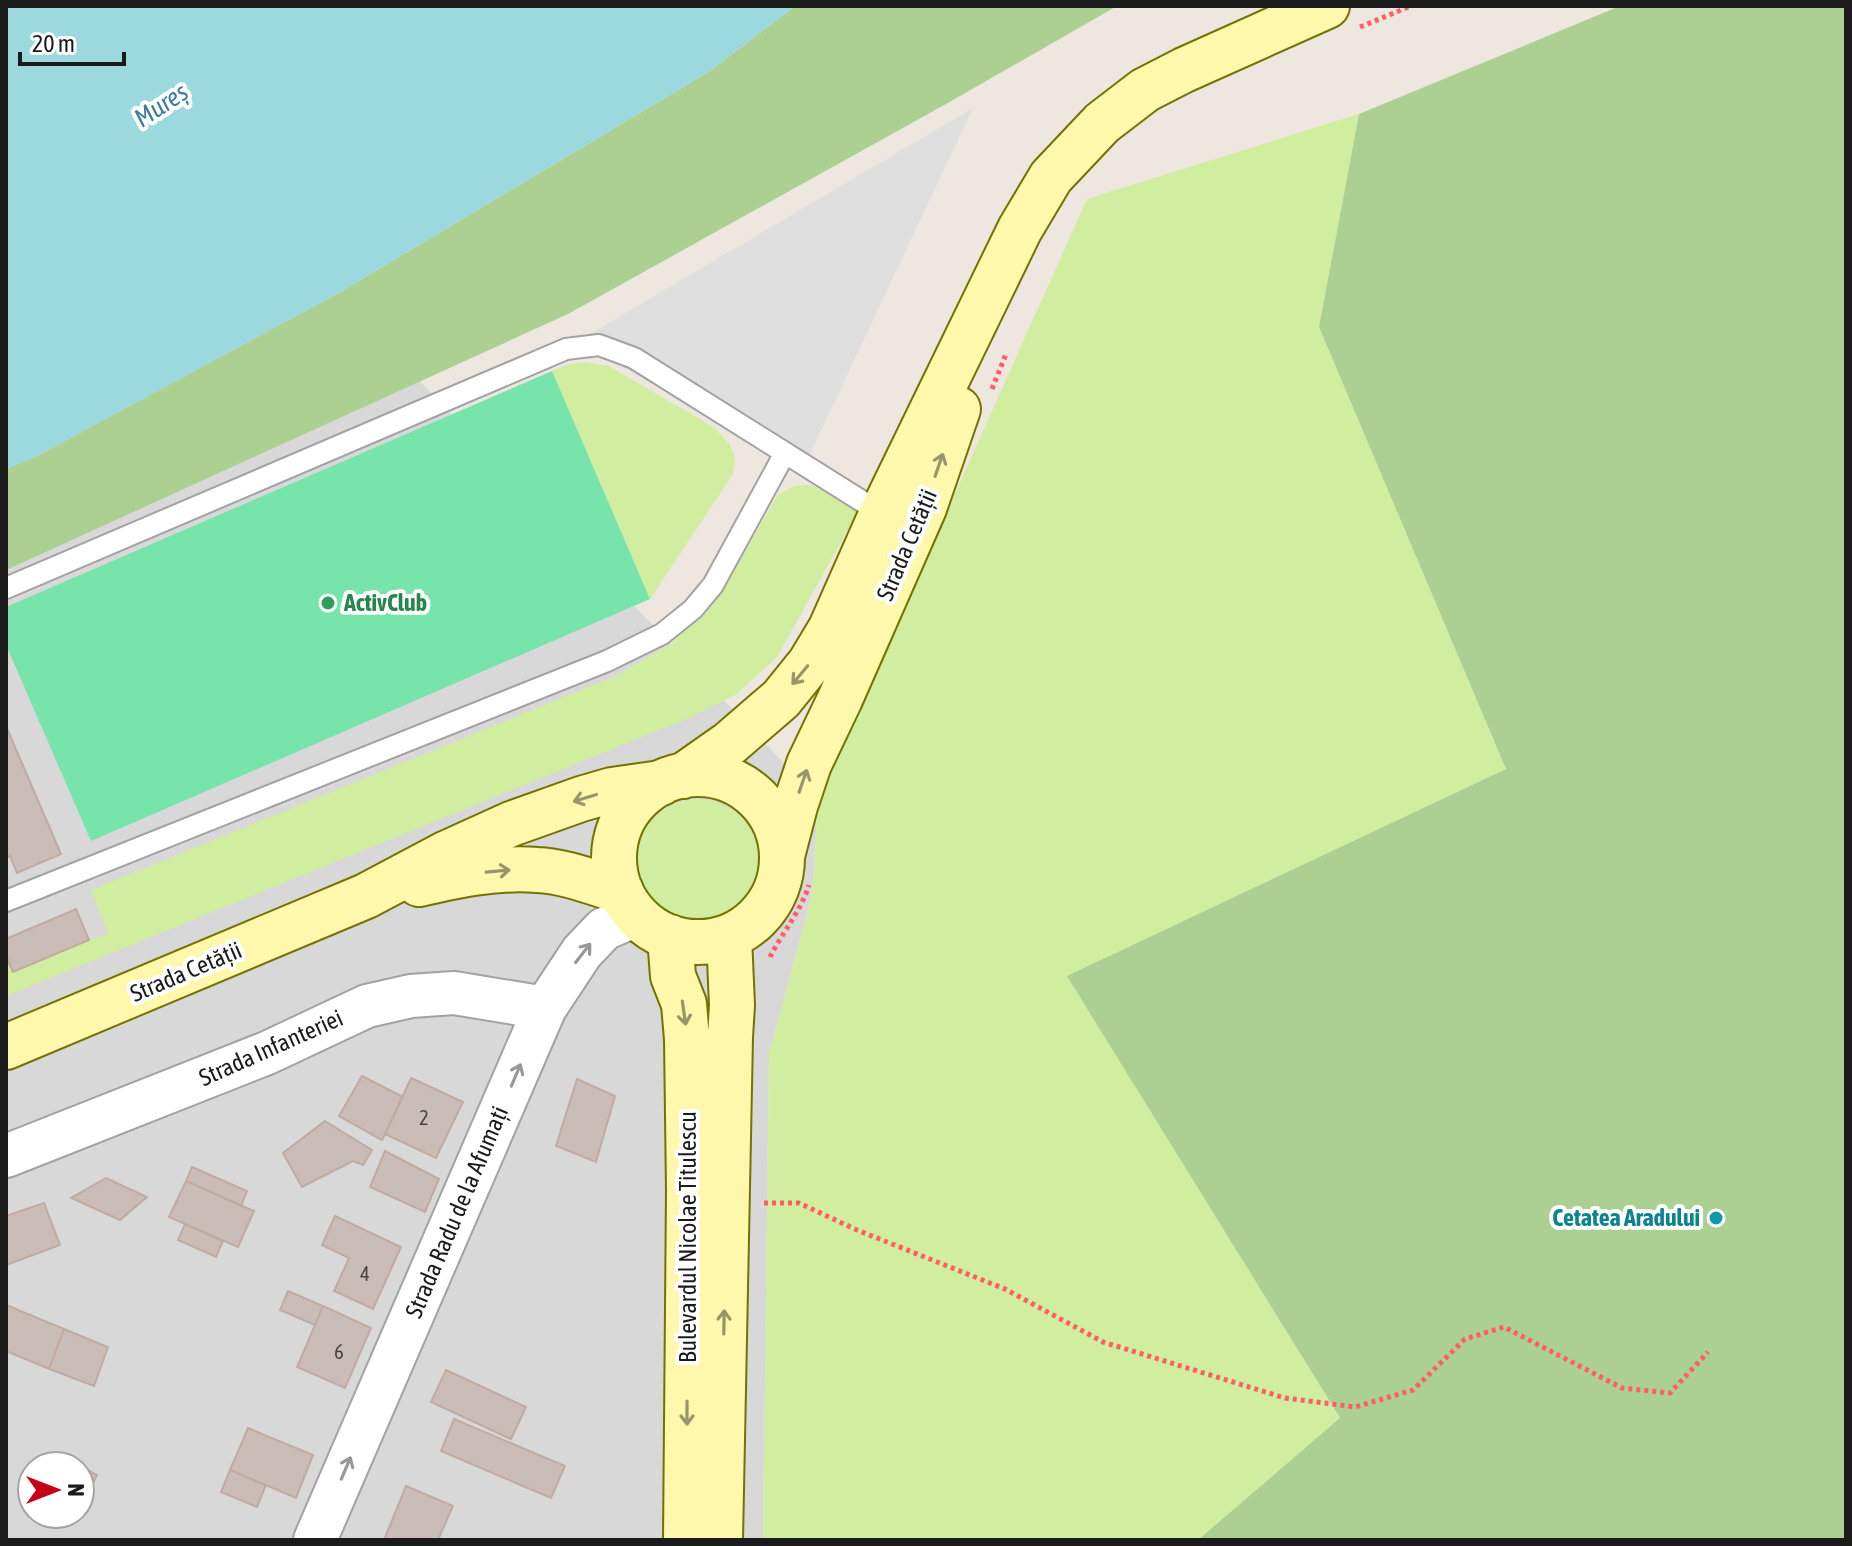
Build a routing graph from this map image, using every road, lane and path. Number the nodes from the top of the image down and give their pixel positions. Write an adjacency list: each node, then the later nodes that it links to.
1 (1411, 6): 2 (path)
2 (1340, 18): 3 (main road, Strada Cetății)
3 (1020, 229): 7 (main road, Strada Cetății); 9 (main road, Strada Cetății, one-way to 3)
4 (1012, 342): 5 (path)
5 (988, 398)
6 (785, 453): 7 (lane); 8 (lane); 13 (lane)
7 (881, 515): 9 (lane); 10 (main road, Strada Cetății, one-way to 10)
8 (6, 588)
9 (831, 720): 11 (main road, Strada Cetății, one-way to 9)
10 (672, 779): 11 (main road, Strada Cetății); 12 (main road, Strada Cetății, one-way to 12); 14 (main road, Strada Cetății)
11 (782, 856): 15 (main road, Strada Cetății)
12 (366, 896): 14 (main road, Strada Cetății, one-way to 14); 17 (main road, Strada Cetății)
13 (6, 901)
14 (642, 915): 15 (main road, Strada Cetății); 16 (street, Strada Radu de la Afumați, one-way to 14); 22 (main road, Bulevardul Nicolae Titulescu, one-way to 22)
15 (729, 937): 23 (main road, Bulevardul Nicolae Titulescu, one-way to 15)
16 (545, 1008): 18 (street, Strada Infanteriei); 21 (street, Strada Radu de la Afumați, one-way to 16)
17 (6, 1047)
18 (6, 1156)
19 (759, 1203): 20 (path)
20 (1708, 1352)
21 (315, 1540)
22 (686, 1540)
23 (720, 1540)

